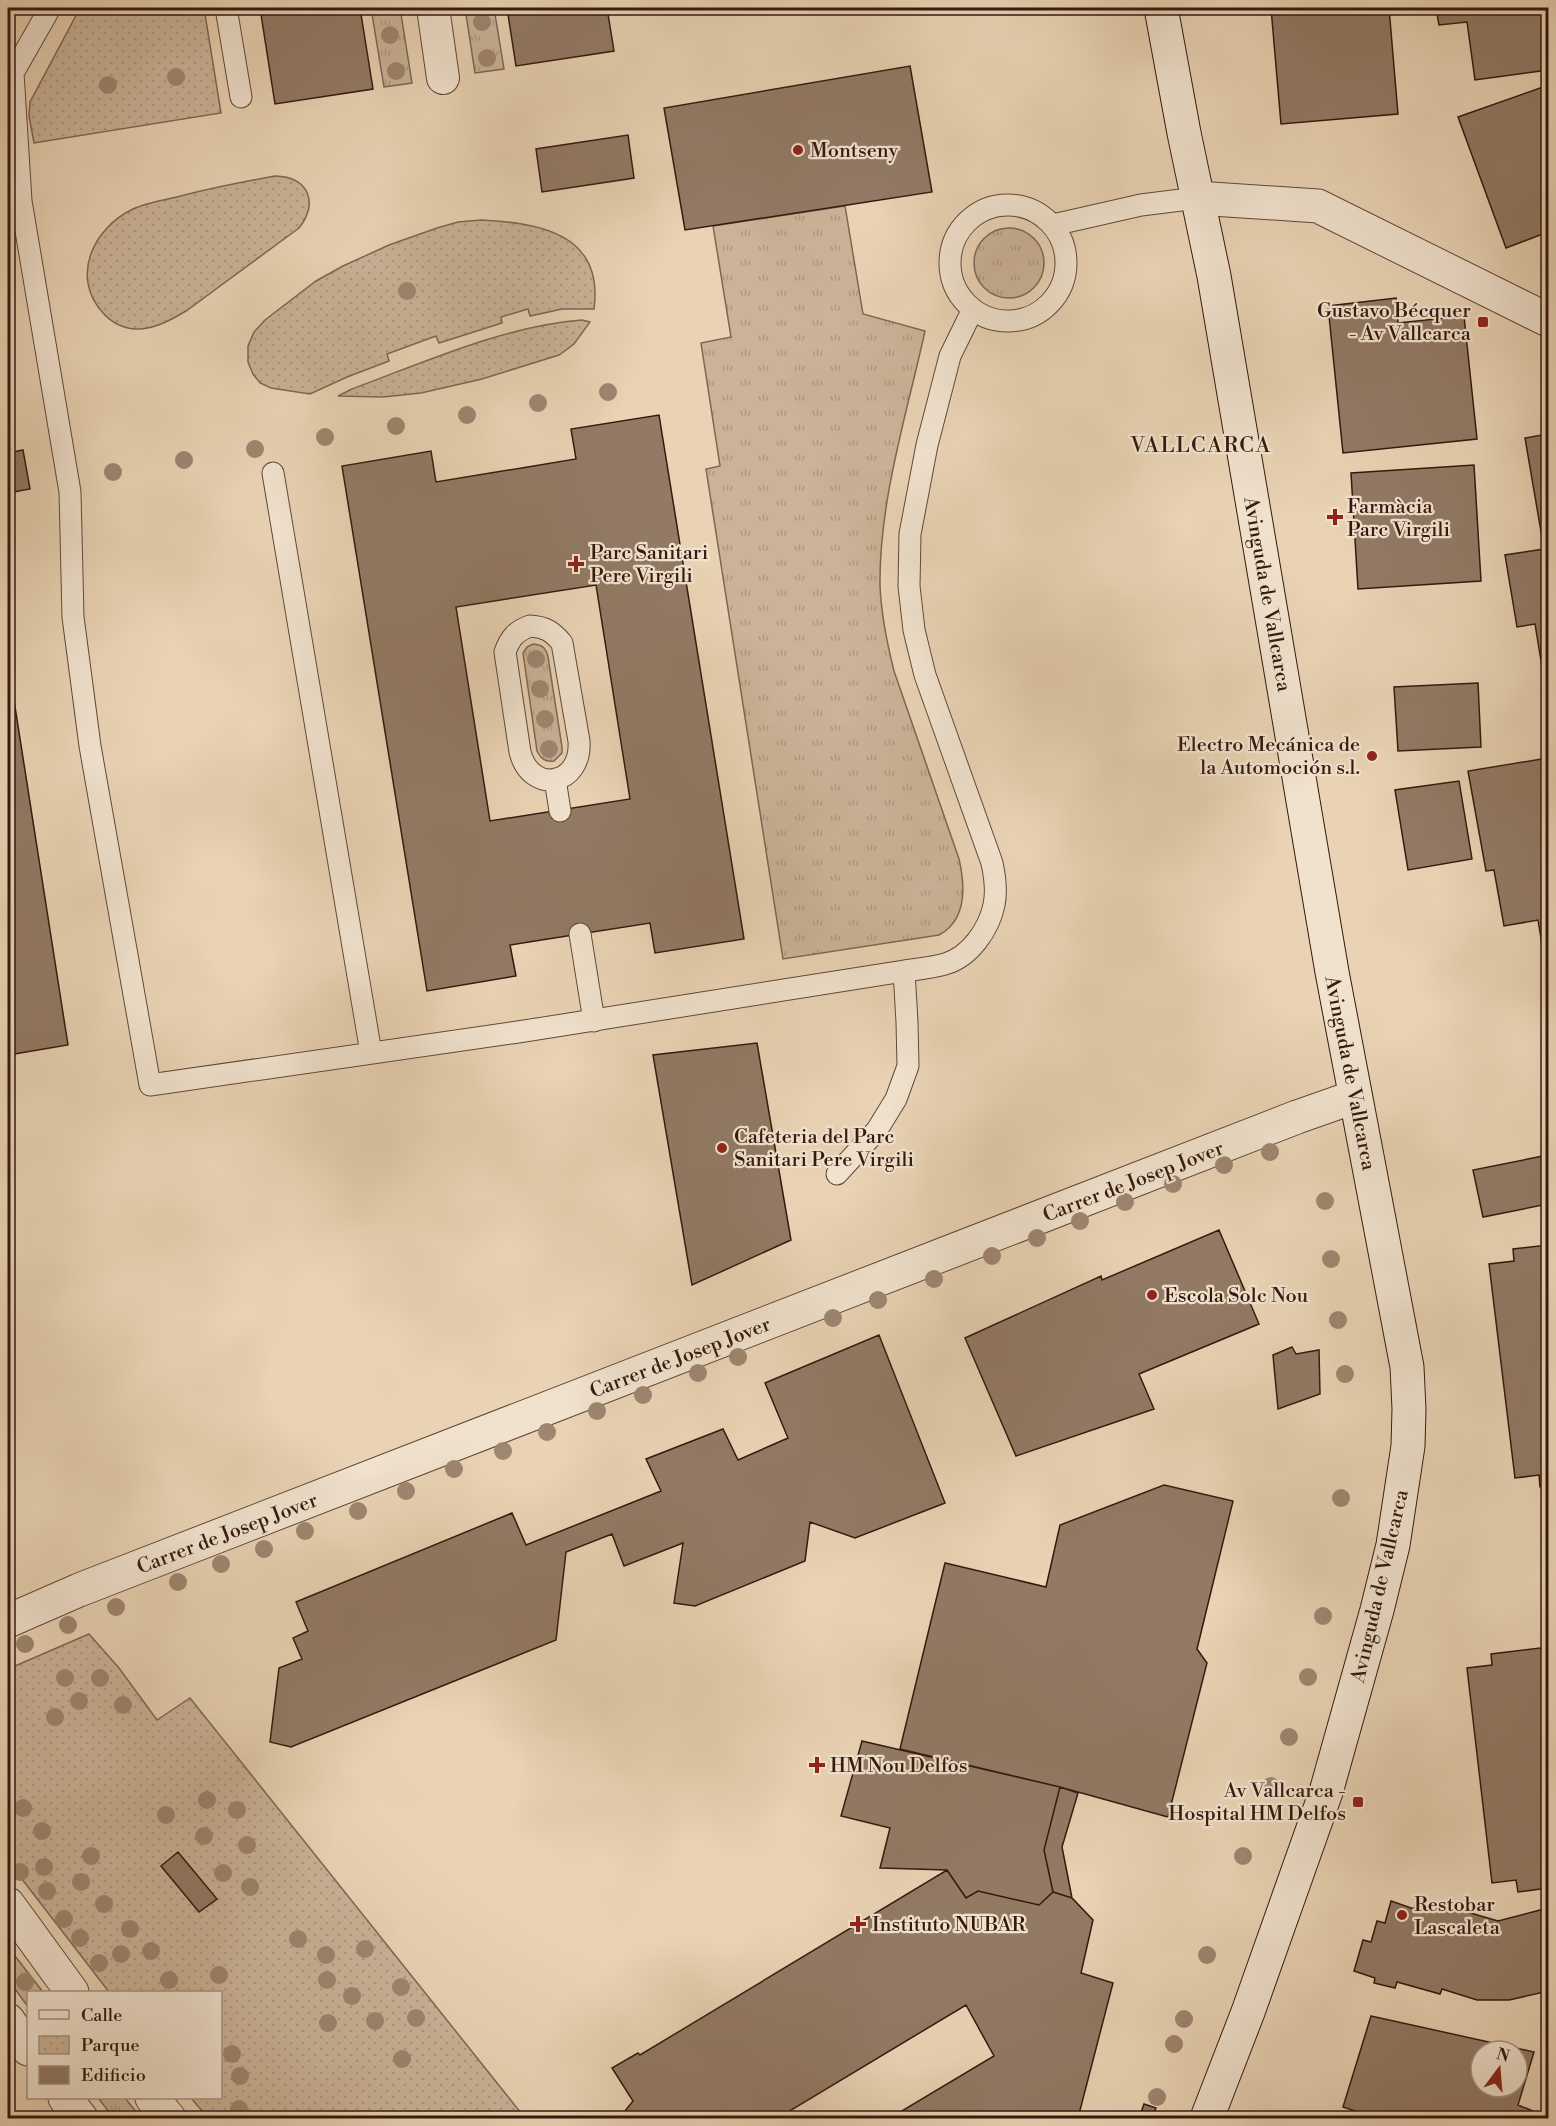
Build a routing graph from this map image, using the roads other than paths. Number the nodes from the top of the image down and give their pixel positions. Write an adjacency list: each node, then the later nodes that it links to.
1 (50, 8): 17 (lane)
2 (226, 8): 6 (lane)
3 (433, 8): 5 (street)
4 (1161, 8): 7 (main road, Avinguda de Vallcarca)
5 (443, 78)
6 (241, 97)
7 (1197, 198): 8 (lane); 10 (main road); 18 (main road, Avinguda de Vallcarca)
8 (1053, 225): 9 (lane); 9 (lane)
9 (973, 309): 15 (lane)
10 (1548, 320)
11 (273, 473): 17 (lane)
12 (555, 779): 12 (lane); 13 (lane)
13 (560, 811)
14 (580, 934): 16 (lane)
15 (904, 971): 16 (lane); 19 (lane)
16 (594, 1021): 17 (lane)
17 (371, 1053)
18 (1354, 1097): 20 (main road, Carrer de Josep Jover); 29 (main road, Avinguda de Vallcarca)
19 (837, 1174)
20 (8, 1621)
21 (8, 1904): 22 (main road)
22 (71, 1991)
23 (8, 2020): 24 (main road)
24 (27, 2048)
25 (67, 2099): 27 (main road)
26 (154, 2099): 28 (main road)
27 (81, 2118)
28 (169, 2118)
29 (1207, 2118)

